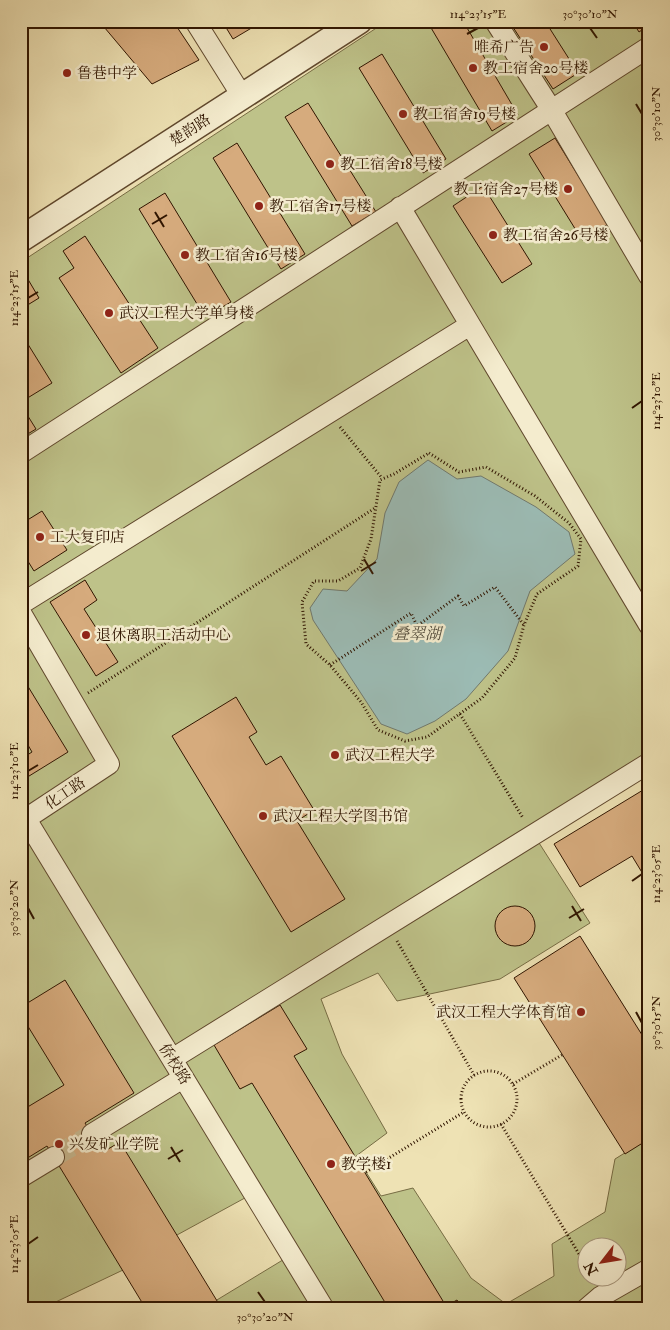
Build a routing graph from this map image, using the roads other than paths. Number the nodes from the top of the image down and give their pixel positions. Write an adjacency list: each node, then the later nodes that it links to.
1 (194, 21): 5 (street)
2 (495, 21): 6 (street)
3 (349, 24): 5 (street, 楚韵路)
4 (649, 47): 6 (street)
5 (242, 96): 8 (street, 楚韵路)
6 (551, 109): 7 (street); 9 (street)
7 (400, 207): 10 (street); 11 (street)
8 (21, 239)
9 (649, 276)
10 (470, 324): 12 (street); 14 (street)
11 (21, 453)
12 (21, 604)
13 (21, 613): 16 (street, 化工路)
14 (649, 625)
15 (649, 763): 17 (street)
16 (23, 821): 17 (street, 侨校路)
17 (172, 1059): 18 (street, 侨校路)
18 (184, 1078): 19 (street); 23 (street, 侨校路)
19 (92, 1134)
20 (54, 1157): 21 (street)
21 (21, 1177)
22 (649, 1269): 24 (street)
23 (324, 1309)
24 (586, 1309)

